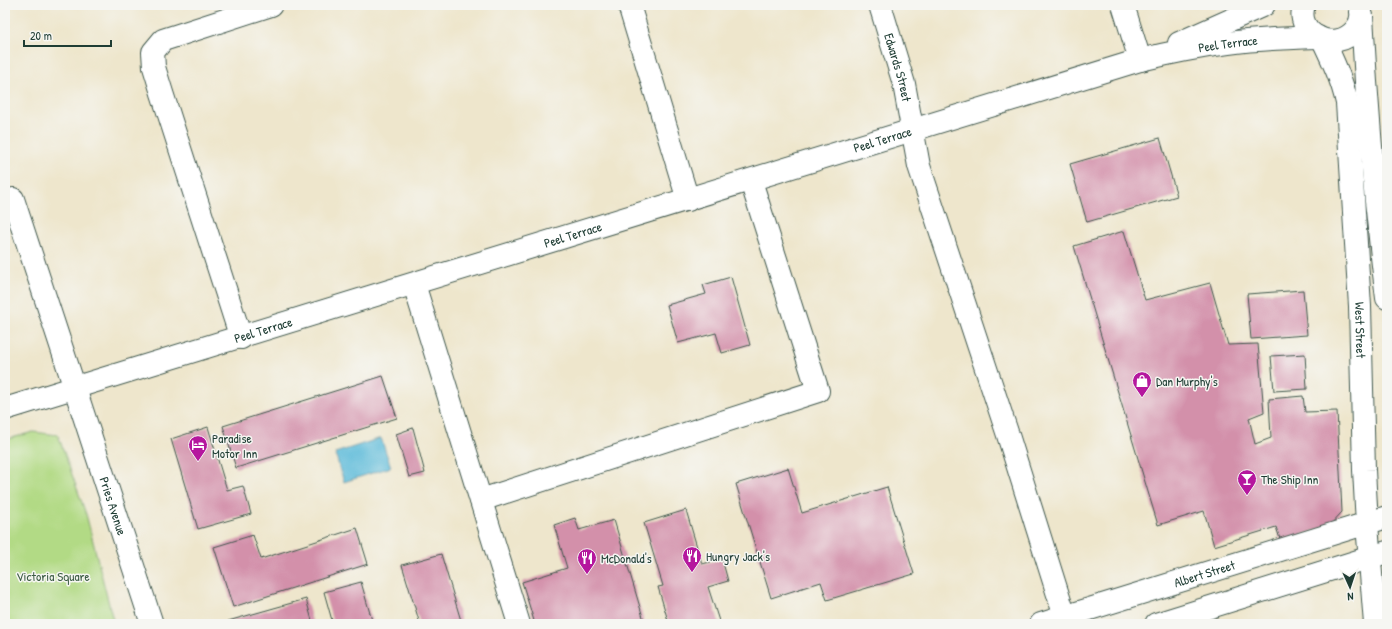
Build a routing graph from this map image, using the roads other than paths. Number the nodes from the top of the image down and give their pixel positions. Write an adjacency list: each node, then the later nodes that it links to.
1 (270, 5): 16 (street)
2 (629, 5): 13 (street)
3 (880, 5): 10 (street, Edwards Street)
4 (1123, 5): 9 (street)
5 (1264, 5): 9 (street, Peel Terrace)
6 (1304, 5): 8 (street, West Street)
7 (1361, 10): 8 (street, Peel Terrace); 15 (street)
8 (1320, 39): 9 (street, Peel Terrace); 20 (street, West Street)
9 (1140, 60): 10 (street, Peel Terrace)
10 (913, 131): 11 (street, Peel Terrace); 22 (street, Edwards Street)
11 (751, 181): 13 (street, Peel Terrace); 19 (street)
12 (14, 200): 17 (street, Pries Avenue)
13 (688, 200): 14 (street, Peel Terrace)
14 (414, 284): 16 (street, Peel Terrace); 19 (street)
15 (1387, 298)
16 (241, 338): 17 (street, Peel Terrace)
17 (76, 388): 18 (street, Peel Terrace); 23 (street, Pries Avenue)
18 (5, 409)
19 (481, 500): 24 (street)
20 (1377, 521): 21 (street, West Street); 22 (street, Albert Street)
21 (1378, 554): 26 (street); 27 (street, West Street)
22 (1065, 617): 25 (street, Albert Street)
23 (152, 624)
24 (519, 624)
25 (1042, 624)
26 (1156, 624)
27 (1375, 624)

